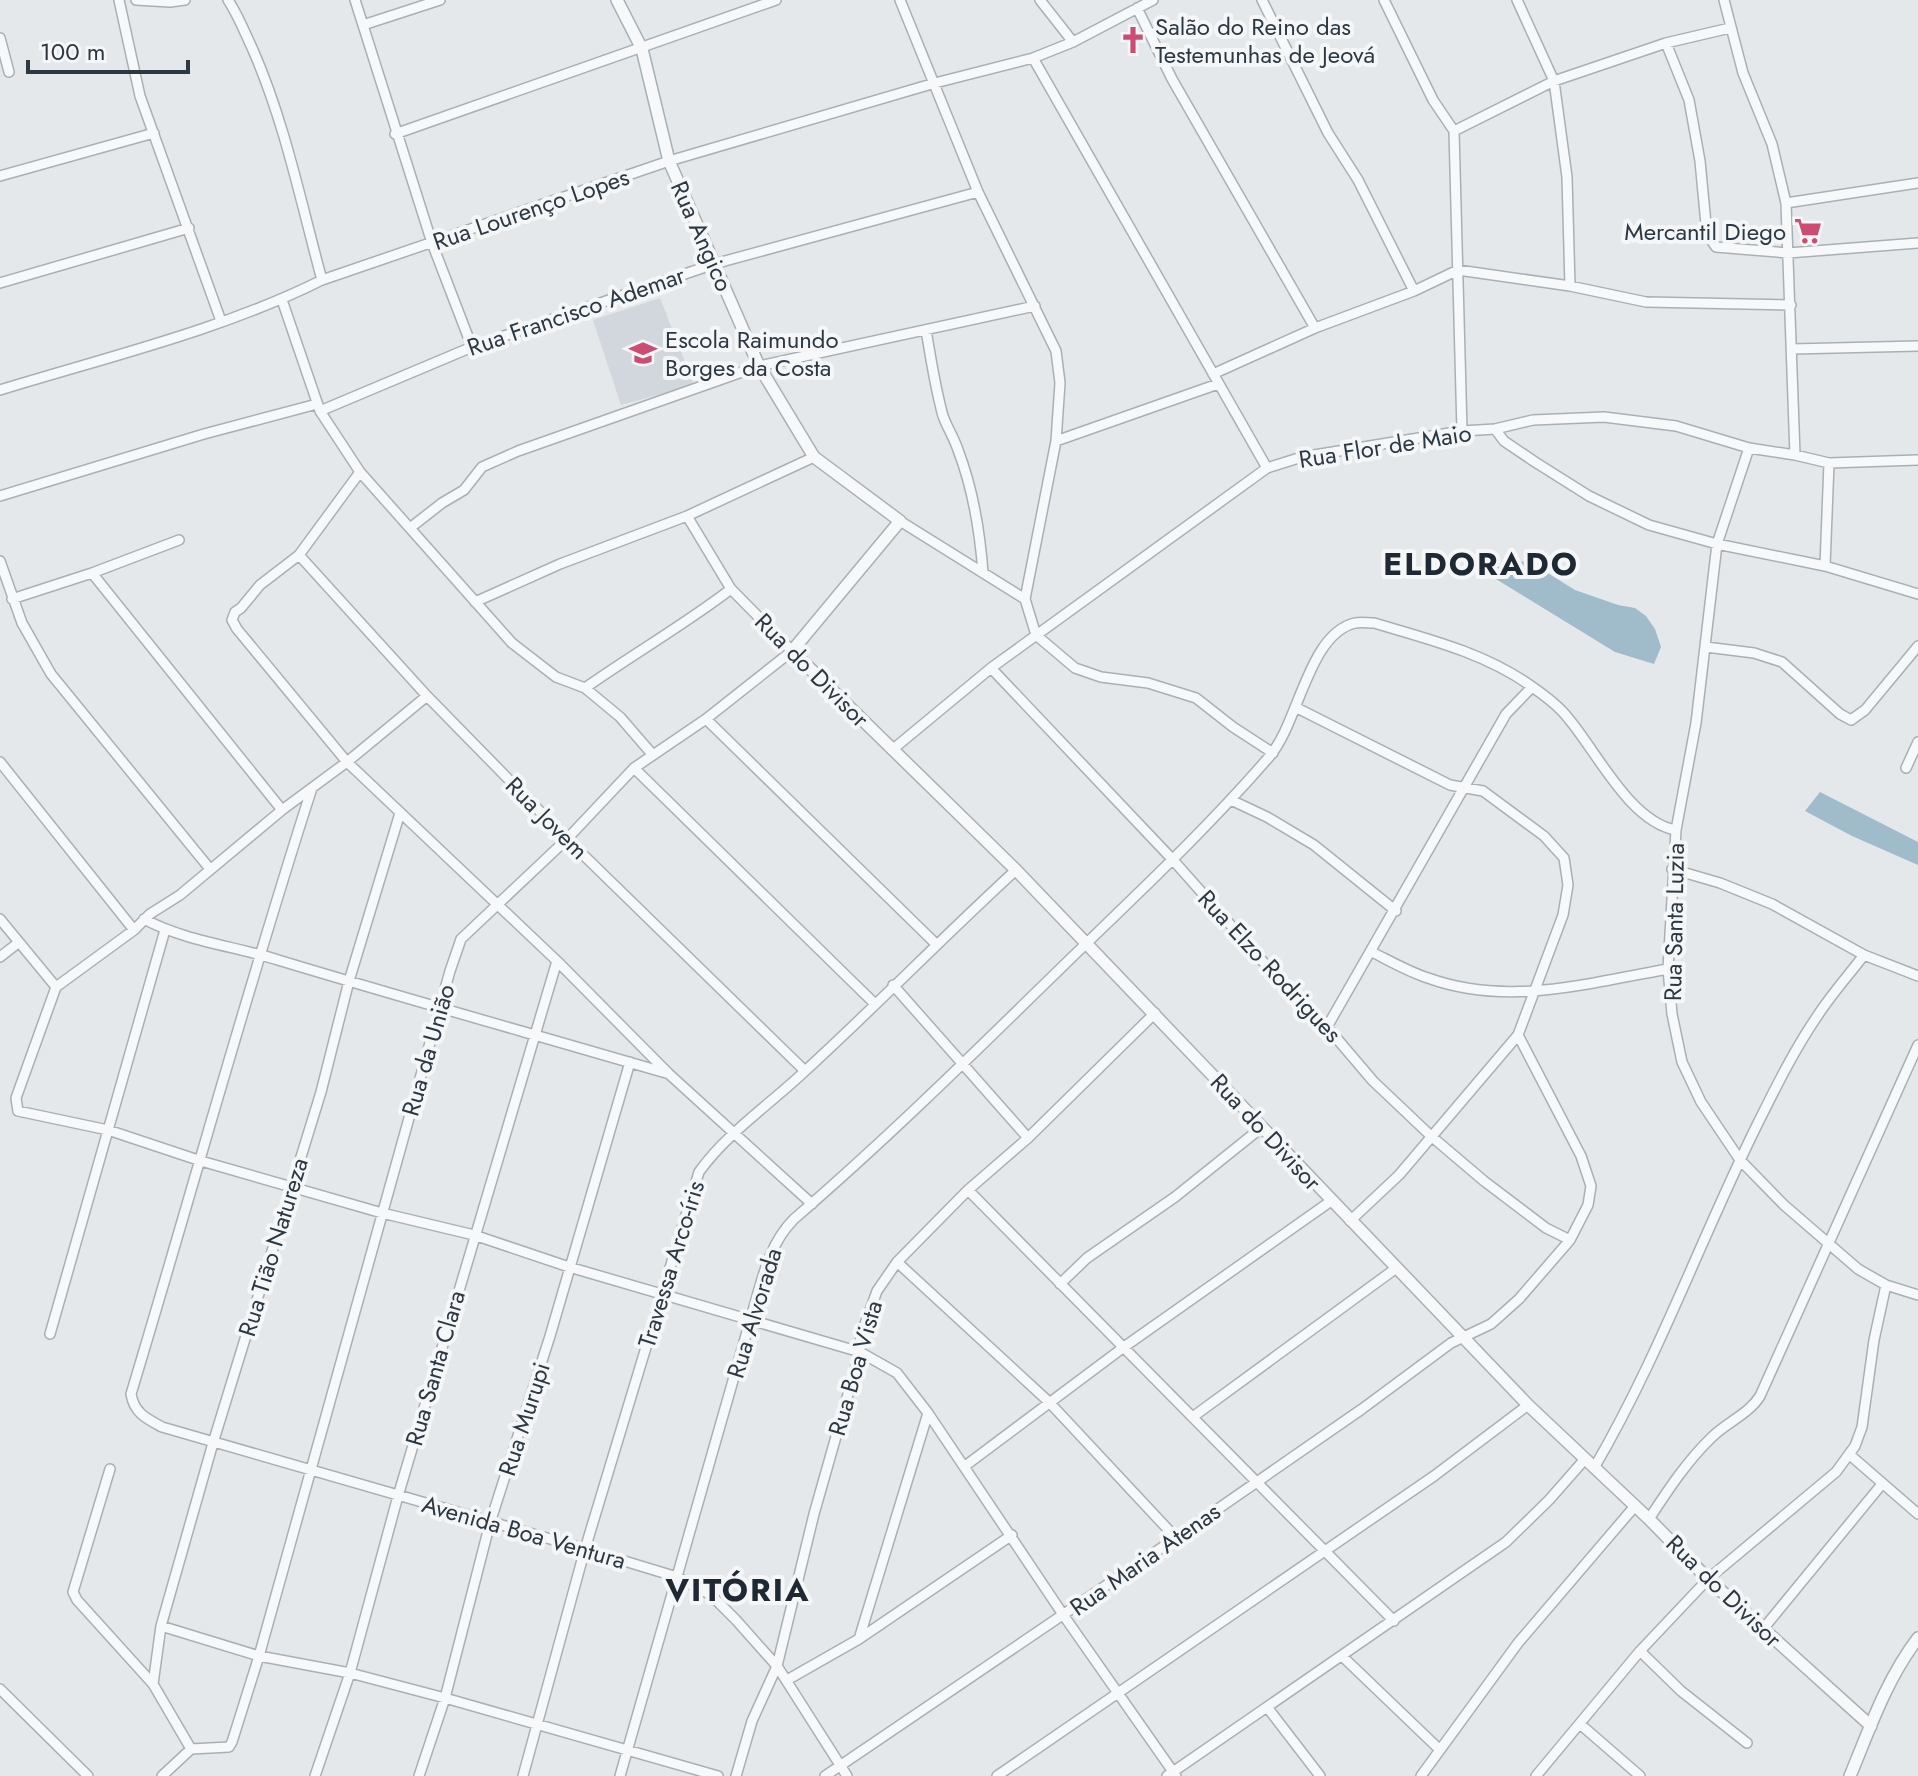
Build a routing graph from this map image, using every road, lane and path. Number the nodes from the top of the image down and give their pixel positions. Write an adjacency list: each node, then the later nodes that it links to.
1 (119, 0): 29 (street)
2 (136, 0): 16 (street)
3 (185, 0): 16 (street)
4 (228, 0): 42 (street)
5 (355, 0): 18 (street)
6 (440, 0): 18 (street)
7 (617, 0): 23 (street, Rua Angico)
8 (776, 0): 23 (street)
9 (900, 0): 27 (street)
10 (1040, 0): 21 (street)
11 (1153, 0): 17 (street, Rua Lourenço Lopes)
12 (1262, 0): 45 (street)
13 (1384, 0): 28 (street)
14 (1517, 0): 26 (street)
15 (1724, 0): 19 (street)
16 (169, 1)
17 (1137, 8): 21 (street, Rua Lourenço Lopes); 50 (street)
18 (363, 25): 30 (street)
19 (1730, 28): 22 (street); 35 (street)
20 (0, 38): 25 (street)
21 (1073, 42): 24 (street, Rua Lourenço Lopes)
22 (1666, 43): 26 (street); 39 (street)
23 (642, 49): 30 (street); 31 (street, Rua Angico)
24 (1033, 58): 27 (street, Rua Lourenço Lopes); 56 (street)
25 (9, 72)
26 (1554, 81): 28 (street); 44 (street)
27 (935, 83): 31 (street, Rua Lourenço Lopes); 34 (street)
28 (1454, 131): 41 (street)
29 (154, 133): 32 (street); 36 (street)
30 (395, 134): 37 (street)
31 (669, 161): 37 (street, Rua Lourenço Lopes); 40 (street, Rua Angico)
32 (0, 176)
33 (1918, 183): 35 (street)
34 (978, 192): 40 (street, Rua Francisco Ademar); 48 (street)
35 (1786, 203): 39 (street)
36 (189, 228): 43 (street); 49 (street)
37 (432, 243): 42 (street, Rua Lourenço Lopes); 53 (street)
38 (1918, 243): 39 (street)
39 (1788, 253): 47 (street)
40 (714, 264): 53 (street, Rua Francisco Ademar); 55 (street, Rua Angico)
41 (1458, 270): 44 (street); 45 (street); 60 (street)
42 (322, 280): 46 (street, Rua Lourenço Lopes)
43 (0, 283)
44 (1570, 286): 47 (street)
45 (1414, 291): 50 (street)
46 (282, 300): 49 (street, Rua Lourenço Lopes); 58 (street)
47 (1791, 305): 54 (street)
48 (1035, 306): 51 (street); 61 (street)
49 (221, 321): 57 (street, Rua Lourenço Lopes)
50 (1315, 328): 56 (street)
51 (926, 330): 55 (street); 79 (street)
52 (1918, 346): 54 (street)
53 (472, 347): 58 (street, Rua Francisco Ademar)
54 (1792, 349): 63 (street)
55 (759, 366): 64 (street, Rua Angico); 72 (street)
56 (1216, 379): 61 (street); 67 (street)
57 (0, 390)
58 (318, 407): 68 (street); 69 (street, Rua Francisco Ademar)
59 (1495, 429): 60 (street, Rua Flor de Maio); 62 (street, Rua Flor de Maio); 74 (street)
60 (1462, 431): 67 (street, Rua Flor de Maio)
61 (1056, 441): 83 (street)
62 (1749, 448): 63 (street, Rua Flor de Maio); 74 (street, Rua Santa Luzia)
63 (1795, 455): 66 (street, Rua Flor de Maio)
64 (814, 457): 70 (street); 71 (street, Rua Angico)
65 (1918, 460): 66 (street, Rua Flor de Maio)
66 (1829, 463): 77 (street)
67 (1267, 468): 85 (street, Rua Flor de Maio)
68 (360, 472): 72 (street); 75 (street)
69 (0, 496)
70 (687, 516): 80 (street, Rua do Divisor); 84 (street)
71 (900, 521): 79 (street, Rua Angico); 88 (street, Rua da União)
72 (410, 528): 84 (street)
73 (179, 540): 78 (street)
74 (1717, 544): 77 (street); 87 (street, Rua Santa Luzia)
75 (299, 555): 92 (street, Rua Jovem); 100 (street)
76 (0, 561): 82 (street)
77 (1825, 566): 81 (street)
78 (92, 573): 82 (street); 106 (street)
79 (983, 573): 83 (street, Rua Angico)
80 (731, 589): 88 (street, Rua do Divisor); 91 (street)
81 (1918, 594)
82 (12, 599): 111 (street)
83 (1025, 599): 85 (street)
84 (475, 602): 91 (street)
85 (1036, 635): 89 (street, Rua Flor de Maio); 97 (street)
86 (1918, 646): 87 (street)
87 (1706, 647): 108 (street, Rua Santa Luzia)
88 (792, 651): 94 (street, Rua da União); 96 (street, Rua do Divisor)
89 (991, 668): 96 (street, Rua Flor de Maio); 110 (street, Rua Elzo Rodrigues)
90 (1532, 687): 93 (street, Rua Alvorada); 104 (street); 108 (street)
91 (585, 688): 98 (street)
92 (427, 696): 100 (street); 109 (street, Rua Jovem)
93 (1297, 708): 97 (street, Rua Alvorada); 104 (street)
94 (706, 719): 98 (street, Rua da União); 122 (street)
95 (1918, 742): 102 (street)
96 (892, 750): 113 (street, Rua do Divisor)
97 (1273, 753): 105 (street, Rua Alvorada)
98 (652, 754): 101 (street, Rua da União)
99 (0, 762): 118 (street)
100 (347, 762): 103 (street); 107 (street)
101 (634, 768): 109 (street, Rua da União); 134 (street)
102 (1906, 768)
103 (312, 788): 106 (street); 124 (street)
104 (1462, 789): 115 (street); 133 (street)
105 (1231, 800): 110 (street, Rua Alvorada); 115 (street)
106 (282, 810): 111 (street)
107 (400, 813): 114 (street); 130 (street, Rua Tião Natureza)
108 (1676, 830): 112 (street, Rua Santa Luzia)
109 (567, 839): 114 (street, Rua da União); 143 (street, Rua Jovem)
110 (1173, 860): 121 (street, Rua Alvorada); 137 (street, Rua Elzo Rodrigues)
111 (210, 869): 117 (street)
112 (1672, 869): 125 (street); 128 (street, Rua Santa Luzia)
113 (1016, 870): 121 (street, Rua do Divisor); 122 (street, Travessa Arco-íris)
114 (497, 904): 127 (street); 135 (street, Rua da União)
115 (1396, 911): 123 (street)
116 (0, 919): 120 (street)
117 (144, 919): 118 (street); 119 (street)
118 (134, 930): 132 (street)
119 (165, 930): 124 (street); 146 (street)
120 (18, 943): 126 (street); 132 (street)
121 (1087, 943): 136 (street, Rua do Divisor); 142 (street, Rua Alvorada)
122 (936, 944): 131 (street, Travessa Arco-íris)
123 (1372, 952): 133 (street); 137 (street)
124 (259, 954): 130 (street); 151 (street)
125 (1864, 955): 129 (street); 150 (street)
126 (0, 957)
127 (557, 961): 139 (street, Rua Santa Clara); 144 (street)
128 (1668, 969): 133 (street); 150 (street, Rua Santa Luzia)
129 (1918, 976)
130 (349, 981): 135 (street); 152 (street, Rua Tião Natureza)
131 (893, 985): 134 (street, Travessa Arco-íris); 142 (street)
132 (56, 987): 146 (street)
133 (1534, 993): 138 (street)
134 (874, 1003): 143 (street, Travessa Arco-íris)
135 (441, 1009): 139 (street); 156 (street, Rua da União)
136 (1155, 1013): 145 (street, Rua do Divisor); 149 (street, Rua Boa Vista)
137 (1327, 1027): 148 (street, Rua Elzo Rodrigues)
138 (1518, 1035): 148 (street); 159 (street, Rua Maria Atenas)
139 (534, 1036): 141 (street); 158 (street, Rua Santa Clara)
140 (1918, 1045): 160 (street)
141 (630, 1062): 144 (street); 162 (street, Rua Murupi)
142 (962, 1064): 149 (street); 155 (street, Rua Alvorada)
143 (805, 1071): 147 (street, Travessa Arco-íris)
144 (669, 1074): 147 (street)
145 (1261, 1128): 154 (street, Rua do Divisor); 164 (street)
146 (108, 1130): 151 (street); 169 (street)
147 (734, 1134): 155 (street); 166 (street, Travessa Arco-íris)
148 (1431, 1136): 157 (street); 159 (street, Rua Elzo Rodrigues)
149 (1028, 1138): 153 (street, Rua Boa Vista)
150 (1740, 1160): 160 (street, Rua Santa Luzia); 179 (street)
151 (201, 1161): 152 (street); 177 (street, Avenida Boa Ventura)
152 (292, 1188): 156 (street); 177 (street, Rua Tião Natureza)
153 (968, 1190): 161 (street, Rua Boa Vista); 164 (street)
154 (1331, 1201): 157 (street, Rua do Divisor); 171 (street)
155 (812, 1204): 168 (street, Rua Alvorada)
156 (382, 1213): 158 (street); 182 (street, Rua da União)
157 (1350, 1221): 163 (street, Rua do Divisor)
158 (474, 1235): 162 (street); 185 (street, Rua Santa Clara)
159 (1570, 1240): 170 (street, Rua Maria Atenas)
160 (1829, 1244): 165 (street, Rua Santa Luzia); 188 (street)
161 (897, 1262): 172 (street, Rua Boa Vista); 173 (street)
162 (569, 1267): 166 (street); 189 (street, Rua Murupi)
163 (1395, 1269): 170 (street, Rua do Divisor); 176 (street)
164 (1060, 1284): 171 (street)
165 (1886, 1285): 167 (street, Rua Santa Luzia); 178 (street)
166 (661, 1294): 168 (street); 192 (street, Travessa Arco-íris)
167 (1918, 1295)
168 (750, 1321): 172 (street); 194 (street, Rua Alvorada)
169 (50, 1334)
170 (1463, 1337): 174 (street, Rua do Divisor); 183 (street, Rua Maria Atenas)
171 (1124, 1347): 173 (street); 176 (street)
172 (860, 1352): 175 (street); 205 (street, Rua Boa Vista)
173 (1049, 1402): 180 (street); 191 (street)
174 (1528, 1405): 179 (street, Rua do Divisor); 193 (street)
175 (928, 1413): 180 (street); 201 (street)
176 (1194, 1416): 183 (street)
177 (213, 1443): 182 (street, Avenida Boa Ventura); 198 (street, Rua Tião Natureza)
178 (1850, 1455): 184 (street); 195 (street)
179 (1590, 1464): 186 (street, Rua do Divisor); 197 (street)
180 (965, 1466): 190 (street)
181 (110, 1469): 208 (street)
182 (311, 1471): 185 (street, Avenida Boa Ventura); 203 (street, Rua da União)
183 (1257, 1480): 191 (street, Rua Maria Atenas); 193 (street)
184 (1882, 1484): 187 (street); 199 (street)
185 (398, 1496): 189 (street, Avenida Boa Ventura); 206 (street, Rua Santa Clara)
186 (1635, 1506): 188 (street, Rua do Divisor); 218 (street)
187 (1918, 1514)
188 (1649, 1519): 195 (street, Rua do Divisor)
189 (490, 1523): 192 (street, Avenida Boa Ventura); 211 (street, Rua Murupi)
190 (1012, 1535): 196 (street); 201 (street)
191 (1176, 1538): 196 (street, Rua Maria Atenas)
192 (585, 1549): 194 (street, Avenida Boa Ventura); 213 (street, Travessa Arco-íris)
193 (1326, 1550): 197 (street); 210 (street)
194 (677, 1577): 205 (street, Avenida Boa Ventura); 219 (street, Rua Alvorada)
195 (1708, 1579): 199 (street, Rua do Divisor); 202 (street)
196 (1064, 1616): 210 (street); 220 (street, Rua Maria Atenas)
197 (1394, 1621): 204 (street)
198 (161, 1626): 203 (street); 208 (street, Rua Tião Natureza)
199 (1763, 1629): 215 (street, Rua do Divisor)
200 (1918, 1638): 215 (street)
201 (859, 1639): 207 (street)
202 (1640, 1651): 214 (street); 216 (street)
203 (259, 1656): 206 (street); 217 (street, Rua da União)
204 (1342, 1656): 212 (street); 218 (street)
205 (777, 1666): 207 (street, Avenida Boa Ventura); 229 (street, Rua Boa Vista)
206 (350, 1673): 211 (street); 224 (street, Rua Santa Clara)
207 (787, 1680): 220 (street, Avenida Boa Ventura)
208 (153, 1684): 217 (street)
209 (0, 1689): 222 (street)
210 (1117, 1692): 221 (street); 232 (street)
211 (445, 1698): 213 (street); 225 (street, Rua Murupi)
212 (1267, 1707): 221 (street); 233 (street)
213 (538, 1724): 219 (street); 226 (street, Travessa Arco-íris)
214 (1580, 1724): 235 (street); 236 (street)
215 (1871, 1726): 237 (street)
216 (1747, 1743)
217 (191, 1749): 223 (street)
218 (1439, 1749): 234 (street)
219 (628, 1751): 227 (street, Rua Alvorada); 228 (street)
220 (840, 1765): 230 (street, Rua Maria Atenas); 231 (street, Avenida Boa Ventura)
221 (1172, 1775)
222 (88, 1776)
223 (162, 1776)
224 (315, 1776)
225 (419, 1776)
226 (523, 1776)
227 (620, 1776)
228 (718, 1776)
229 (736, 1776)
230 (825, 1776)
231 (847, 1776)
232 (997, 1776)
233 (1320, 1776)
234 (1421, 1776)
235 (1536, 1776)
236 (1640, 1776)
237 (1850, 1776)

